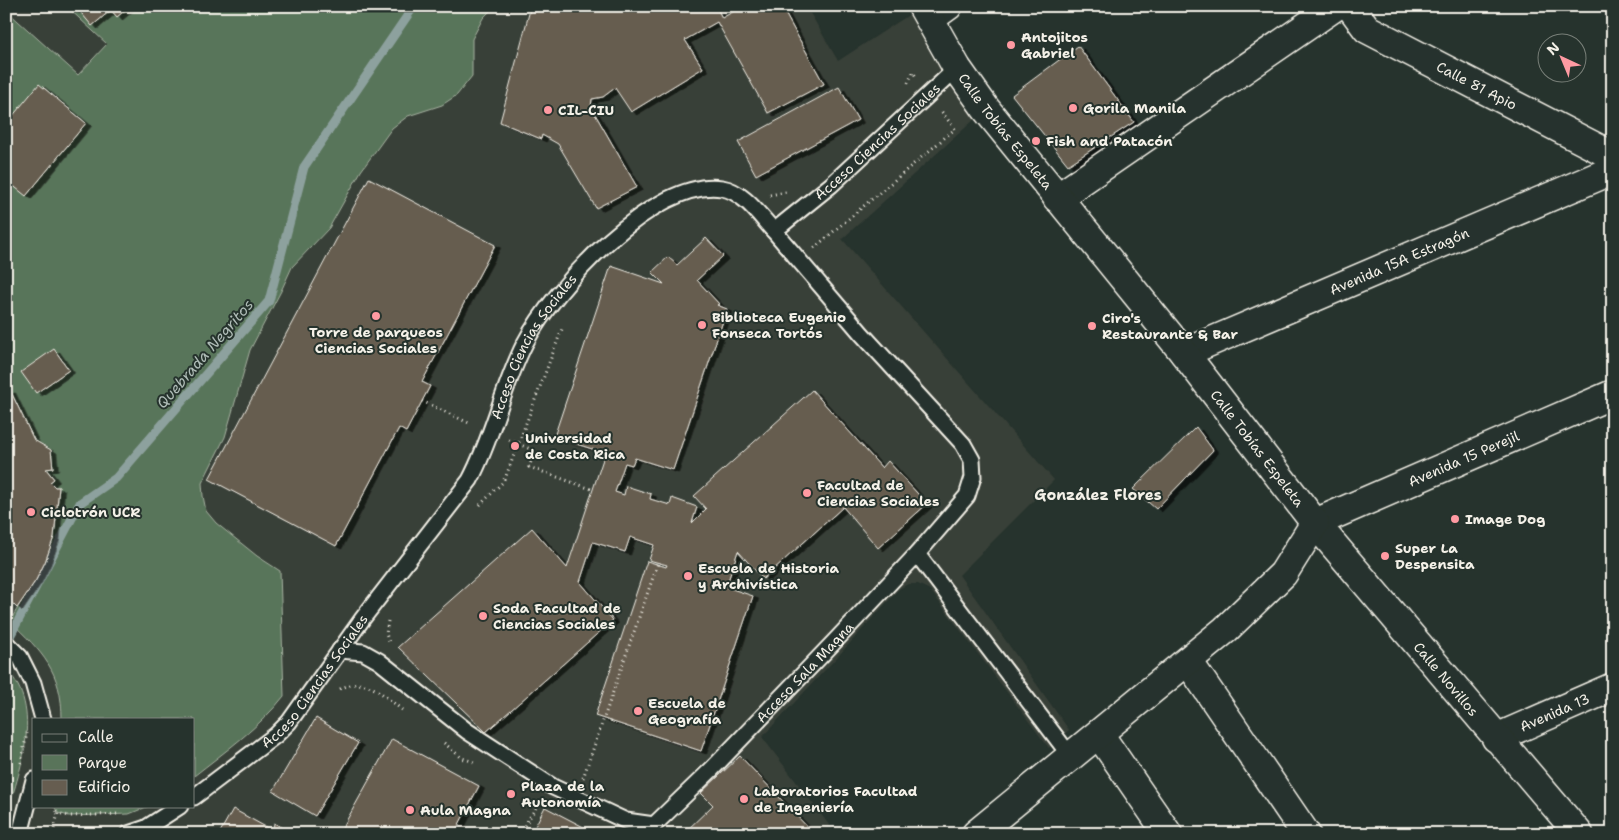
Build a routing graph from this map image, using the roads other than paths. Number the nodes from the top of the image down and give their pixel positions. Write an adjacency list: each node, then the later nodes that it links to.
1 (1336, 6): 7 (street)
2 (1350, 6): 5 (street, Calle 81 Apio)
3 (934, 10): 4 (street, Calle Tobías Espeleta)
4 (957, 68): 7 (street, Calle Tobías Espeleta); 8 (lane, Acceso Ciencias Sociales)
5 (1613, 156)
6 (1613, 170): 9 (street, Avenida 15A Estragón)
7 (1057, 198): 9 (street, Calle Tobías Espeleta)
8 (774, 231): 12 (lane, Acceso Sala Magna); 14 (lane, Acceso Ciencias Sociales)
9 (1184, 353): 11 (street, Calle Tobías Espeleta)
10 (1613, 394): 11 (street, Avenida 15 Perejil)
11 (1315, 523): 15 (street); 19 (street, Calle Novillos)
12 (916, 554): 20 (lane); 24 (lane, Acceso Sala Magna)
13 (6, 643): 17 (lane)
14 (340, 650): 22 (lane, Acceso Ciencias Sociales); 24 (lane, Acceso Sala Magna)
15 (1188, 661): 18 (street); 29 (street)
16 (1613, 687): 19 (street, Avenida 13)
17 (43, 718)
18 (1099, 734): 20 (street); 28 (street)
19 (1496, 738): 30 (street, Calle Novillos)
20 (1071, 757): 27 (street)
21 (32, 788): 25 (lane)
22 (195, 796)
23 (177, 808): 26 (lane)
24 (650, 830)
25 (20, 834)
26 (128, 834)
27 (976, 834)
28 (1168, 834)
29 (1306, 834)
30 (1579, 834)

